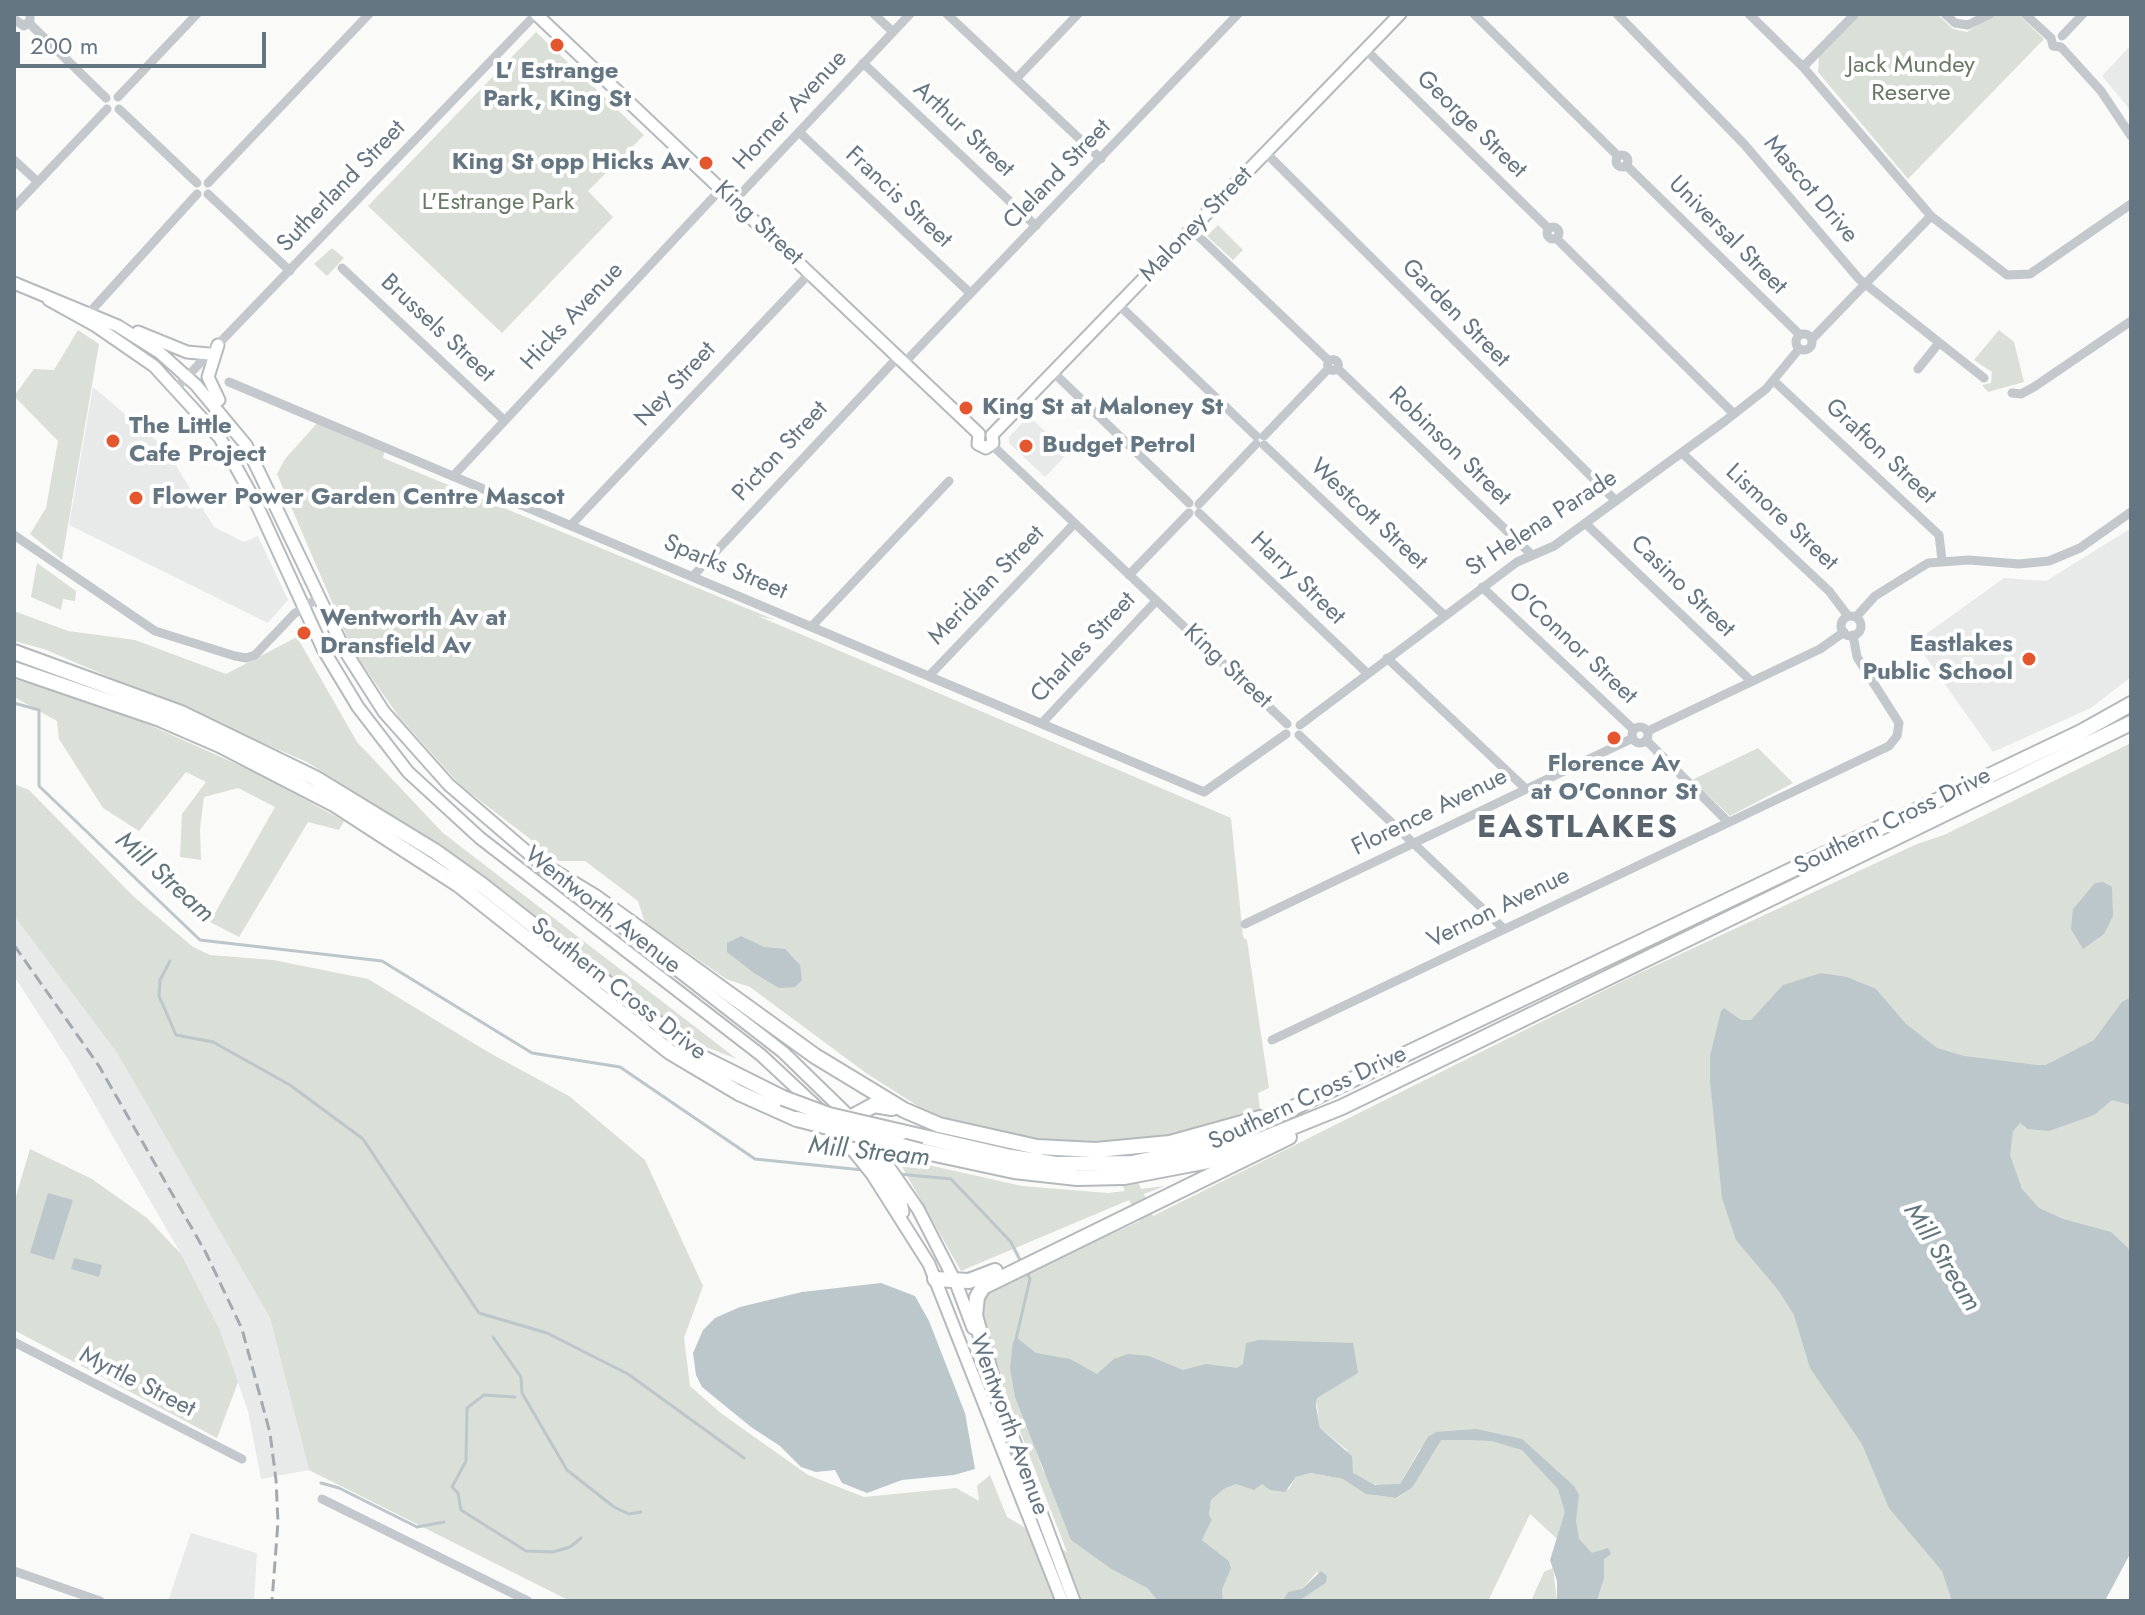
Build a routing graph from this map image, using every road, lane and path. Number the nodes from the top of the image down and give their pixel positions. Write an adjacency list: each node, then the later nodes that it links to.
1 (197, 14): 26 (street)
2 (369, 14): 37 (street)
3 (536, 14): 38 (main road, King Street); 48 (street, Sutherland Street)
4 (874, 14): 20 (street)
5 (910, 14): 20 (street, Horner Avenue)
6 (947, 14): 25 (street)
7 (1078, 14): 25 (street)
8 (1238, 14): 33 (street, Cleland Street)
9 (1474, 14): 58 (street, Universal Street)
10 (1617, 14): 51 (street, Mascot Drive)
11 (1749, 14): 24 (street)
12 (1855, 14): 24 (street)
13 (1945, 14): 14 (street)
14 (1990, 14)
15 (2025, 14): 21 (street)
16 (2083, 14): 21 (street)
17 (1395, 16): 22 (main road, Maloney Street)
18 (29, 18): 19 (street); 27 (street)
19 (15, 19)
20 (893, 32): 23 (street, Horner Avenue)
21 (2057, 37): 31 (street)
22 (1366, 50): 32 (main road, Maloney Street); 74 (street, George Street)
23 (863, 63): 30 (street, Horner Avenue); 45 (street, Arthur Street)
24 (1803, 67): 44 (street)
25 (1016, 79): 33 (street)
26 (118, 97): 27 (street); 29 (street)
27 (106, 98): 28 (street)
28 (107, 109): 29 (street); 35 (street)
29 (119, 109): 36 (street)
30 (799, 132): 41 (street, Horner Avenue); 52 (street, Francis Street)
31 (2131, 136)
32 (1267, 154): 46 (main road, Maloney Street); 82 (street, Garden Street)
33 (1101, 159): 45 (street, Cleland Street)
34 (14, 160): 35 (street)
35 (38, 182): 43 (street)
36 (197, 183): 37 (street); 39 (street)
37 (208, 183): 40 (street)
38 (721, 189): 41 (main road, King Street); 75 (street, Hicks Avenue)
39 (197, 194): 40 (street); 55 (street)
40 (208, 194): 48 (street)
41 (734, 201): 49 (main road, King Street)
42 (2131, 204): 44 (street)
43 (14, 207)
44 (1931, 216): 51 (street)
45 (1036, 226): 52 (street, Cleland Street)
46 (1192, 230): 54 (main road, Maloney Street); 65 (street, Robinson Street)
47 (342, 268): 75 (street, Brussels Street)
48 (290, 271): 61 (street, Sutherland Street)
49 (810, 273): 64 (main road, King Street); 87 (street, Ney Street)
50 (14, 283): 53 (main road, Wentworth Avenue)
51 (1865, 285): 59 (street); 60 (street, Mascot Drive)
52 (970, 293): 64 (street, Cleland Street)
53 (38, 294): 55 (main road, Wentworth Avenue); 72 (main road, Wentworth Avenue)
54 (1119, 305): 67 (main road, Maloney Street); 78 (street, Westcott Street)
55 (90, 312): 57 (main road, Wentworth Avenue)
56 (2131, 321): 73 (street)
57 (118, 326): 63 (main road); 68 (main road, Wentworth Avenue)
58 (1800, 335): 59 (street); 62 (street)
59 (1812, 339): 62 (street)
60 (1938, 344): 66 (street); 69 (street, Mascot Drive)
61 (218, 345): 63 (street, Sutherland Street); 76 (main road)
62 (1799, 349): 70 (street, St Helena Parade)
63 (209, 354): 68 (street, Sutherland Street)
64 (902, 359): 77 (main road, King Street); 92 (street, Picton Street)
65 (1332, 366): 78 (street); 89 (street, Robinson Street)
66 (1918, 369)
67 (1054, 373): 77 (main road, Maloney Street); 83 (street, Harry Street)
68 (188, 376): 72 (street, Sutherland Street); 76 (main road, Wentworth Avenue)
69 (1984, 378)
70 (1774, 381): 74 (street, St Helena Parade); 90 (street, Grafton Street)
71 (229, 382): 80 (street, Sparks Street)
72 (177, 387): 96 (main road, Wentworth Avenue)
73 (2012, 393)
74 (1734, 414): 79 (street, St Helena Parade)
75 (504, 420): 80 (street, Hicks Avenue)
76 (234, 427): 94 (main road, Wentworth Avenue)
77 (992, 440): 86 (street, King Street)
78 (1260, 440): 83 (street); 97 (street, Westcott Street)
79 (1682, 453): 82 (street, St Helena Parade); 98 (street, Lismore Street)
80 (455, 474): 87 (street, Sparks Street)
81 (949, 481): 99 (street)
82 (1616, 501): 85 (street, St Helena Parade)
83 (1194, 508): 91 (street); 104 (street, Harry Street)
84 (2131, 512): 90 (street)
85 (1585, 523): 89 (street, St Helena Parade); 106 (street, Casino Street)
86 (1074, 524): 91 (street, King Street); 105 (street, Meridian Street)
87 (571, 525): 92 (street, Sparks Street)
88 (14, 535): 96 (street)
89 (1532, 555): 93 (street, St Helena Parade)
90 (1942, 560): 98 (street)
91 (1129, 575): 95 (street, King Street)
92 (693, 576): 99 (street, Sparks Street)
93 (1482, 587): 97 (street, St Helena Parade); 112 (street, O'Connor Street)
94 (318, 598): 96 (street); 117 (main road, Wentworth Avenue)
95 (1156, 601): 108 (street, Charles Street); 110 (street, King Street)
96 (303, 606): 126 (main road, Wentworth Avenue)
97 (1444, 615): 102 (street, St Helena Parade)
98 (1852, 617): 100 (street); 100 (street)
99 (812, 626): 105 (street, Sparks Street)
100 (1849, 634): 106 (street); 115 (street, Vernon Avenue)
101 (14, 652): 125 (highway, Southern Cross Drive, bridge)
102 (1387, 658): 104 (street, St Helena Parade); 114 (street)
103 (14, 669): 125 (highway, Southern Cross Drive, bridge)
104 (1368, 674): 111 (street, St Helena Parade)
105 (929, 676): 108 (street, Sparks Street)
106 (1751, 681): 113 (street)
107 (2131, 704): 122 (highway, Southern Cross Drive)
108 (1042, 723): 110 (street, Sparks Street)
109 (2131, 723): 121 (highway, Southern Cross Drive)
110 (1286, 729): 111 (street)
111 (1299, 730): 116 (street)
112 (1634, 734): 113 (street); 114 (street, Florence Avenue)
113 (1647, 736): 115 (street)
114 (1526, 789): 116 (street, Florence Avenue)
115 (1728, 822): 119 (street, Vernon Avenue)
116 (1414, 843): 118 (street, Florence Avenue); 119 (street)
117 (542, 865): 123 (highway); 124 (main road, Wentworth Avenue)
118 (1245, 924)
119 (1504, 929): 120 (street, Vernon Avenue)
120 (1272, 1040)
121 (1342, 1107): 125 (highway, Southern Cross Drive); 127 (highway)
122 (1291, 1108): 125 (highway, Southern Cross Drive); 125 (highway)
123 (904, 1110): 124 (highway); 125 (highway)
124 (852, 1117): 126 (main road, Wentworth Avenue)
125 (1125, 1166)
126 (878, 1169): 128 (main road, Wentworth Avenue); 129 (main road, Wentworth Avenue)
127 (1014, 1266): 129 (highway); 131 (highway)
128 (935, 1279): 129 (highway); 137 (main road, Wentworth Avenue)
129 (956, 1283): 131 (main road, Wentworth Avenue)
130 (14, 1342): 132 (street, Myrtle Street)
131 (997, 1397): 138 (main road, Wentworth Avenue)
132 (242, 1459)
133 (322, 1499): 136 (street)
134 (14, 1571): 135 (street)
135 (100, 1601)
136 (528, 1601)
137 (1062, 1601)
138 (1074, 1601)

